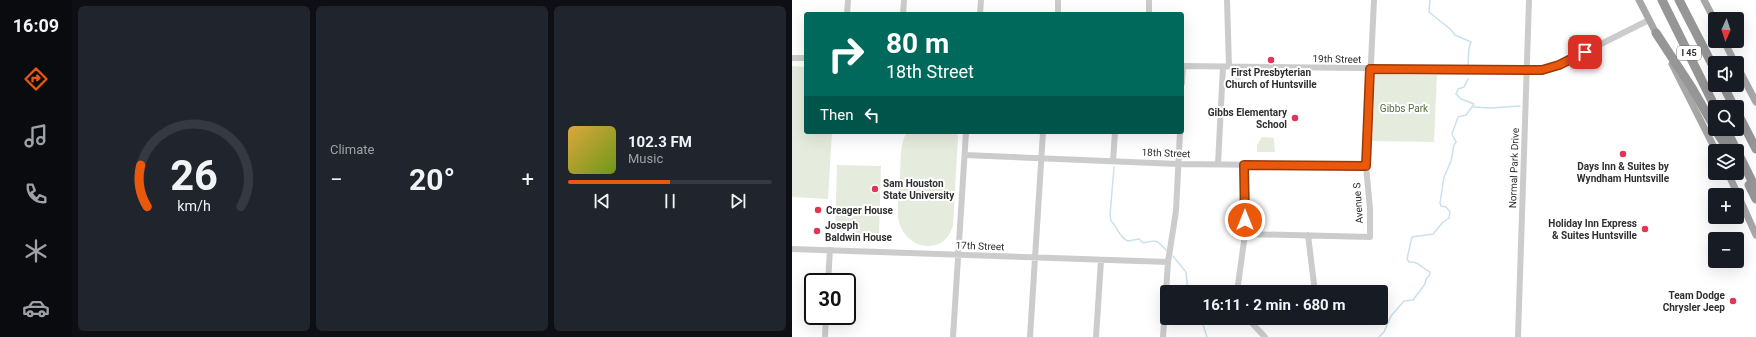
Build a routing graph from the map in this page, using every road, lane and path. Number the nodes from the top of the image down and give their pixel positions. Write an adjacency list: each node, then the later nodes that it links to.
1 (848, 0): 13 (street)
2 (904, 0): 14 (street)
3 (981, 0): 15 (street)
4 (1058, 0): 16 (street)
5 (1149, 0): 17 (street)
6 (1226, 0): 25 (street)
7 (1374, 0): 26 (street, Avenue S)
8 (1529, 0): 27 (street, Normal Park Drive)
9 (1639, 0): 19 (main road)
10 (1662, 0): 29 (highway, I 45)
11 (1680, 0): 21 (highway, I 45)
12 (1704, 0): 18 (main road)
13 (847, 12)
14 (903, 12)
15 (980, 12)
16 (1058, 12)
17 (1149, 12)
18 (1710, 12)
19 (1649, 20): 20 (main road); 27 (street, 19th Street)
20 (1656, 33): 31 (highway); 37 (main road)
21 (1708, 56)
22 (792, 58): 23 (street)
23 (804, 58)
24 (1184, 66): 25 (street, 19th Street)
25 (1226, 67): 26 (street, 19th Street); 43 (street)
26 (1370, 69): 27 (street, 19th Street); 46 (street, Avenue S)
27 (1528, 70): 71 (street, Normal Park Drive)
28 (1744, 79): 30 (main road)
29 (1712, 100)
30 (1756, 102)
31 (1708, 117)
32 (1744, 126): 38 (highway)
33 (966, 134): 39 (street)
34 (1043, 134): 40 (street)
35 (1115, 134): 41 (street)
36 (1180, 134): 42 (street)
37 (1712, 144)
38 (1756, 149)
39 (965, 155): 40 (street, 18th Street); 56 (street)
40 (1042, 158): 41 (street, 18th Street); 57 (street)
41 (1113, 161): 42 (street, 18th Street)
42 (1178, 164): 43 (street, 18th Street); 59 (street)
43 (1218, 164): 44 (street, 18th Street)
44 (1244, 165): 46 (street, 18th Street); 51 (street)
45 (1744, 165): 49 (highway)
46 (1366, 166): 52 (street, Avenue S)
47 (1744, 178): 50 (highway)
48 (1731, 180): 53 (main road)
49 (1756, 189)
50 (1756, 199)
51 (1245, 234): 52 (street); 61 (street)
52 (1308, 235): 62 (street)
53 (1756, 235)
54 (792, 249): 55 (street, 17th Street)
55 (830, 250): 56 (street, 17th Street); 60 (street)
56 (958, 255): 57 (street, 17th Street); 66 (street)
57 (1035, 258): 58 (street, 17th Street); 67 (street)
58 (1101, 260): 59 (street, 17th Street); 68 (street)
59 (1168, 262): 69 (street)
60 (829, 273)
61 (1238, 285)
62 (1314, 285)
63 (826, 325): 65 (street)
64 (1254, 325): 70 (street)
65 (825, 337)
66 (953, 337)
67 (1030, 337)
68 (1096, 337)
69 (1163, 337)
70 (1265, 337)
71 (1518, 337)

